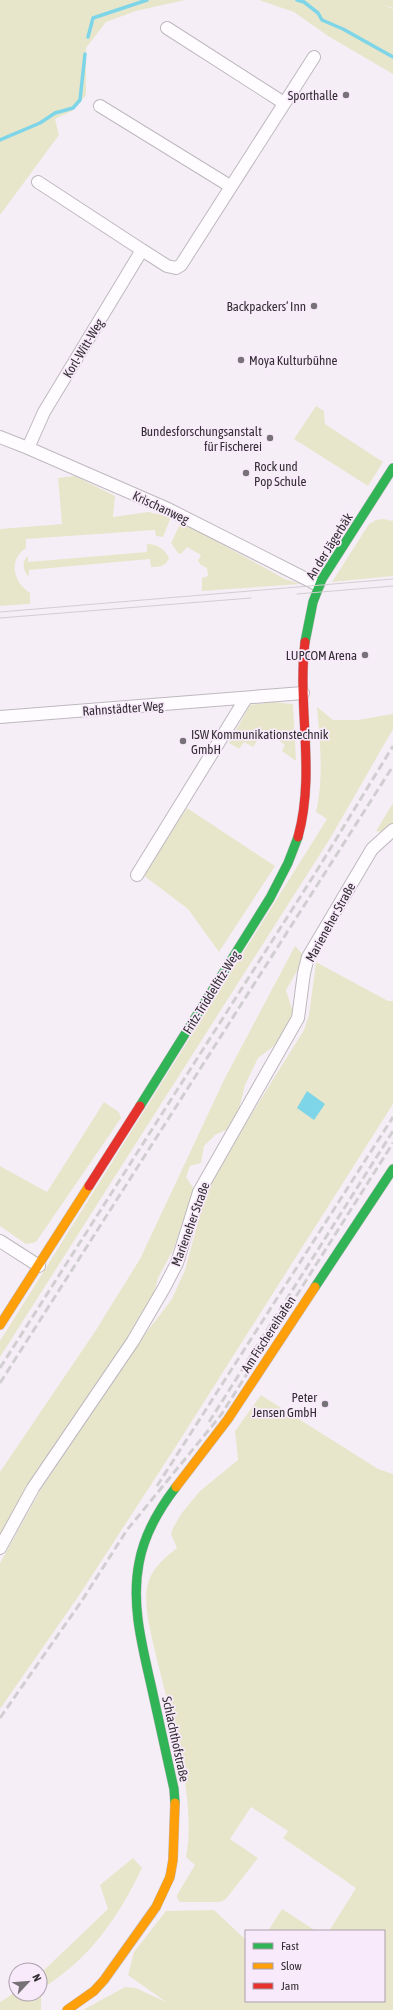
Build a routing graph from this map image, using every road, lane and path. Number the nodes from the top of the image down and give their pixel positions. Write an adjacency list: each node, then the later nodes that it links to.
1 (167, 28): 3 (street)
2 (314, 57): 3 (street)
3 (284, 103): 6 (street)
4 (100, 106): 6 (street)
5 (38, 182): 7 (street)
6 (230, 186): 7 (street)
7 (142, 250): 9 (street, Korl-Witt-Weg)
8 (0, 437): 9 (street, Krischanweg)
9 (28, 448): 11 (street, Krischanweg)
10 (393, 468): 11 (street, An der Jägerbäk)
11 (318, 585): 12 (street, An der Jägerbäk)
12 (302, 693): 13 (street, Rahnstädter Weg); 19 (street, Fritz-Triddelfitz-Weg)
13 (246, 698): 14 (street, Rahnstädter Weg); 16 (street)
14 (0, 717)
15 (393, 830): 22 (street, Marieneher Straße)
16 (137, 875)
17 (393, 1169): 21 (street, Am Fischereihafen)
18 (0, 1241): 19 (street)
19 (39, 1266): 20 (street, Fritz-Triddelfitz-Weg)
20 (0, 1325)
21 (159, 1510): 23 (street, Schlachthofstraße)
22 (0, 1548)
23 (68, 2010)

